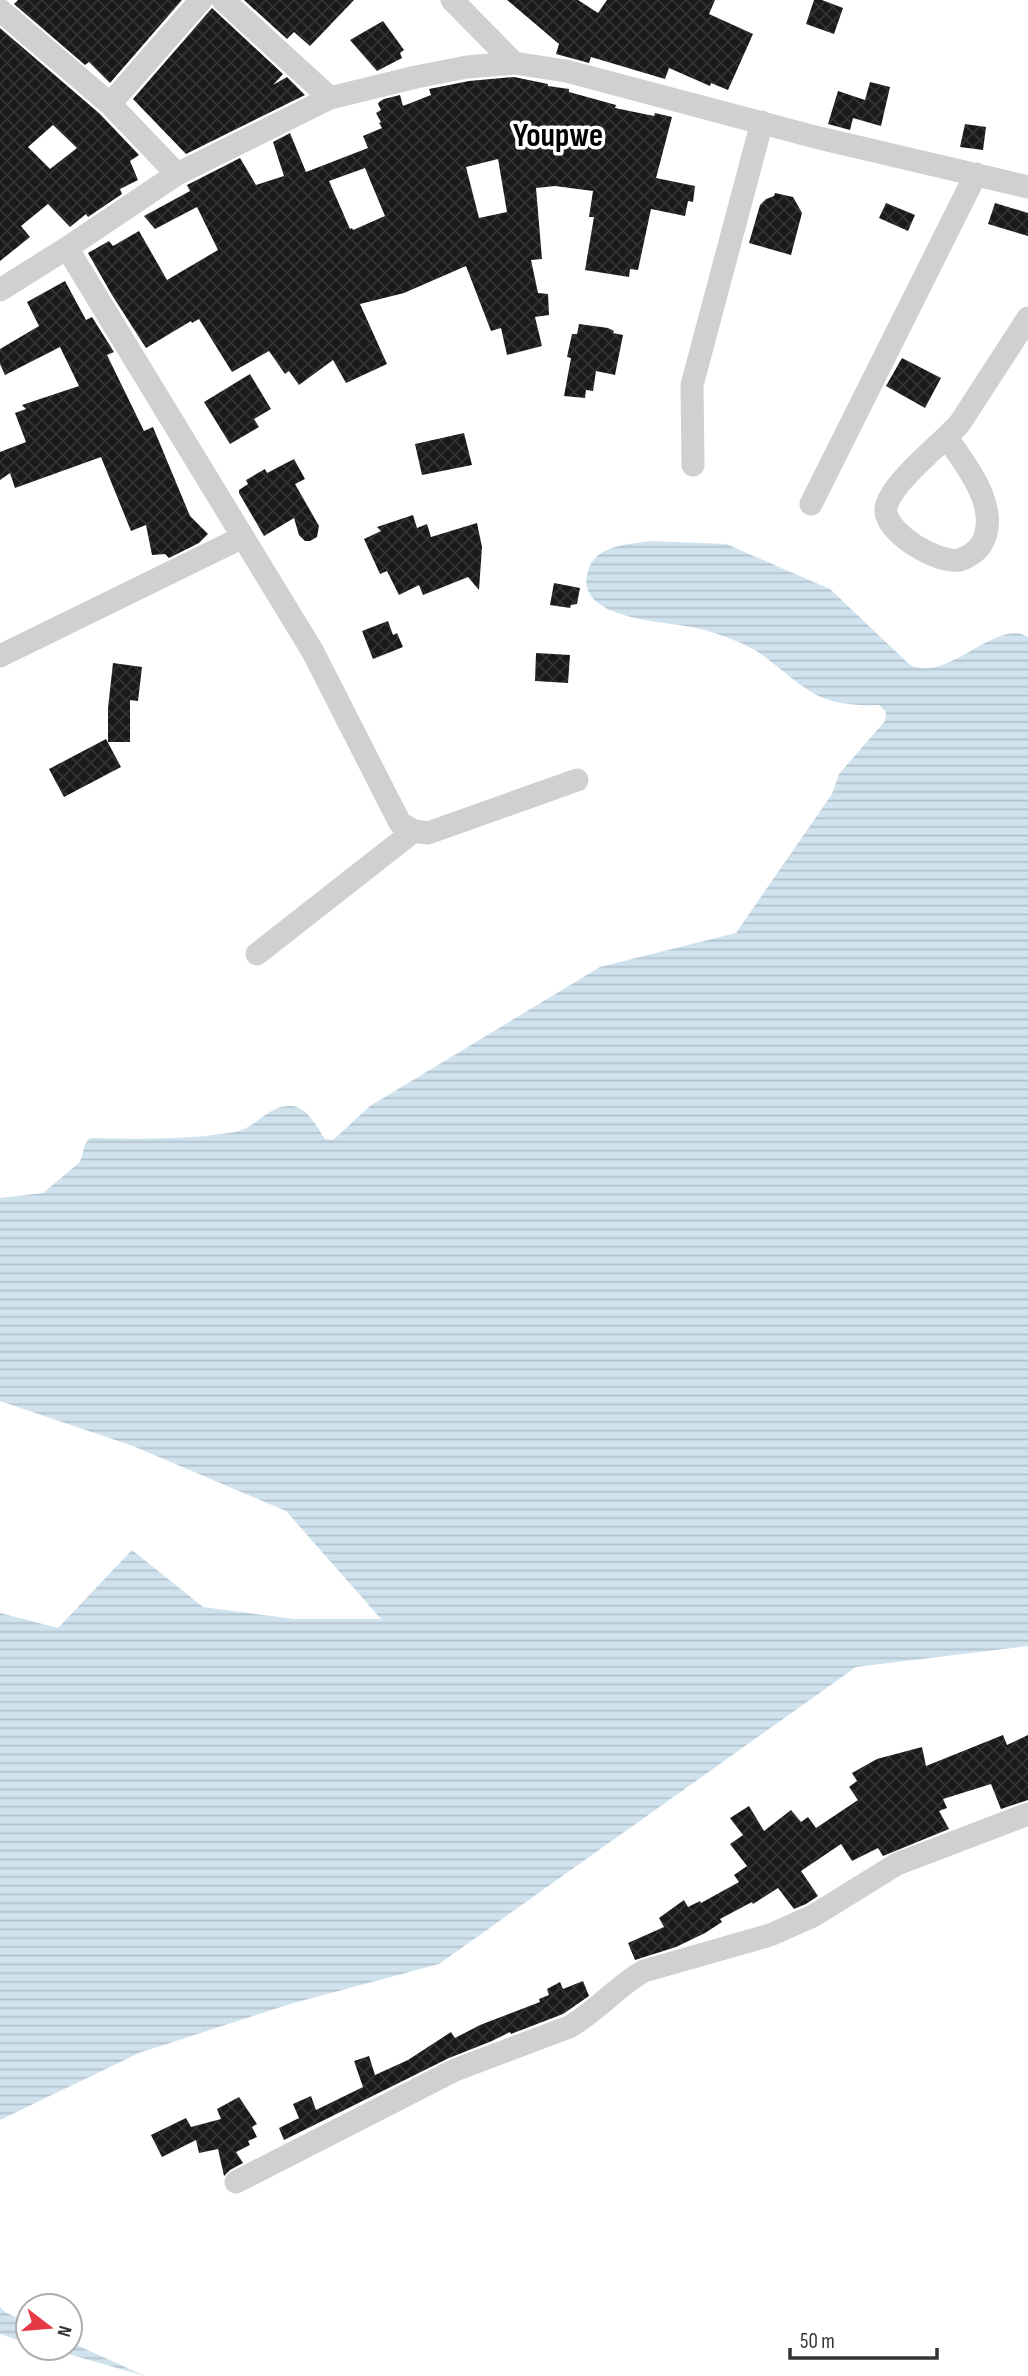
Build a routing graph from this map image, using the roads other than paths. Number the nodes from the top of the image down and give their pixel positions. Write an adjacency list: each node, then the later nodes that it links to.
1 (201, 0): 7 (street)
2 (223, 0): 6 (street)
3 (452, 0): 5 (street)
4 (0, 10): 7 (street)
5 (514, 63): 6 (street); 8 (street)
6 (330, 98): 9 (street)
7 (110, 104): 9 (street)
8 (762, 122): 10 (street); 16 (street)
9 (177, 174): 12 (street)
10 (976, 174): 11 (street); 17 (street)
11 (1028, 187)
12 (67, 248): 13 (street); 18 (street)
13 (0, 290)
14 (1028, 318): 15 (street)
15 (947, 438): 15 (street)
16 (693, 465)
17 (811, 504)
18 (243, 537): 19 (street); 21 (street)
19 (0, 656)
20 (577, 780): 21 (street)
21 (414, 831): 22 (street)
22 (257, 954)
23 (1028, 1814): 24 (street)
24 (236, 2182)

